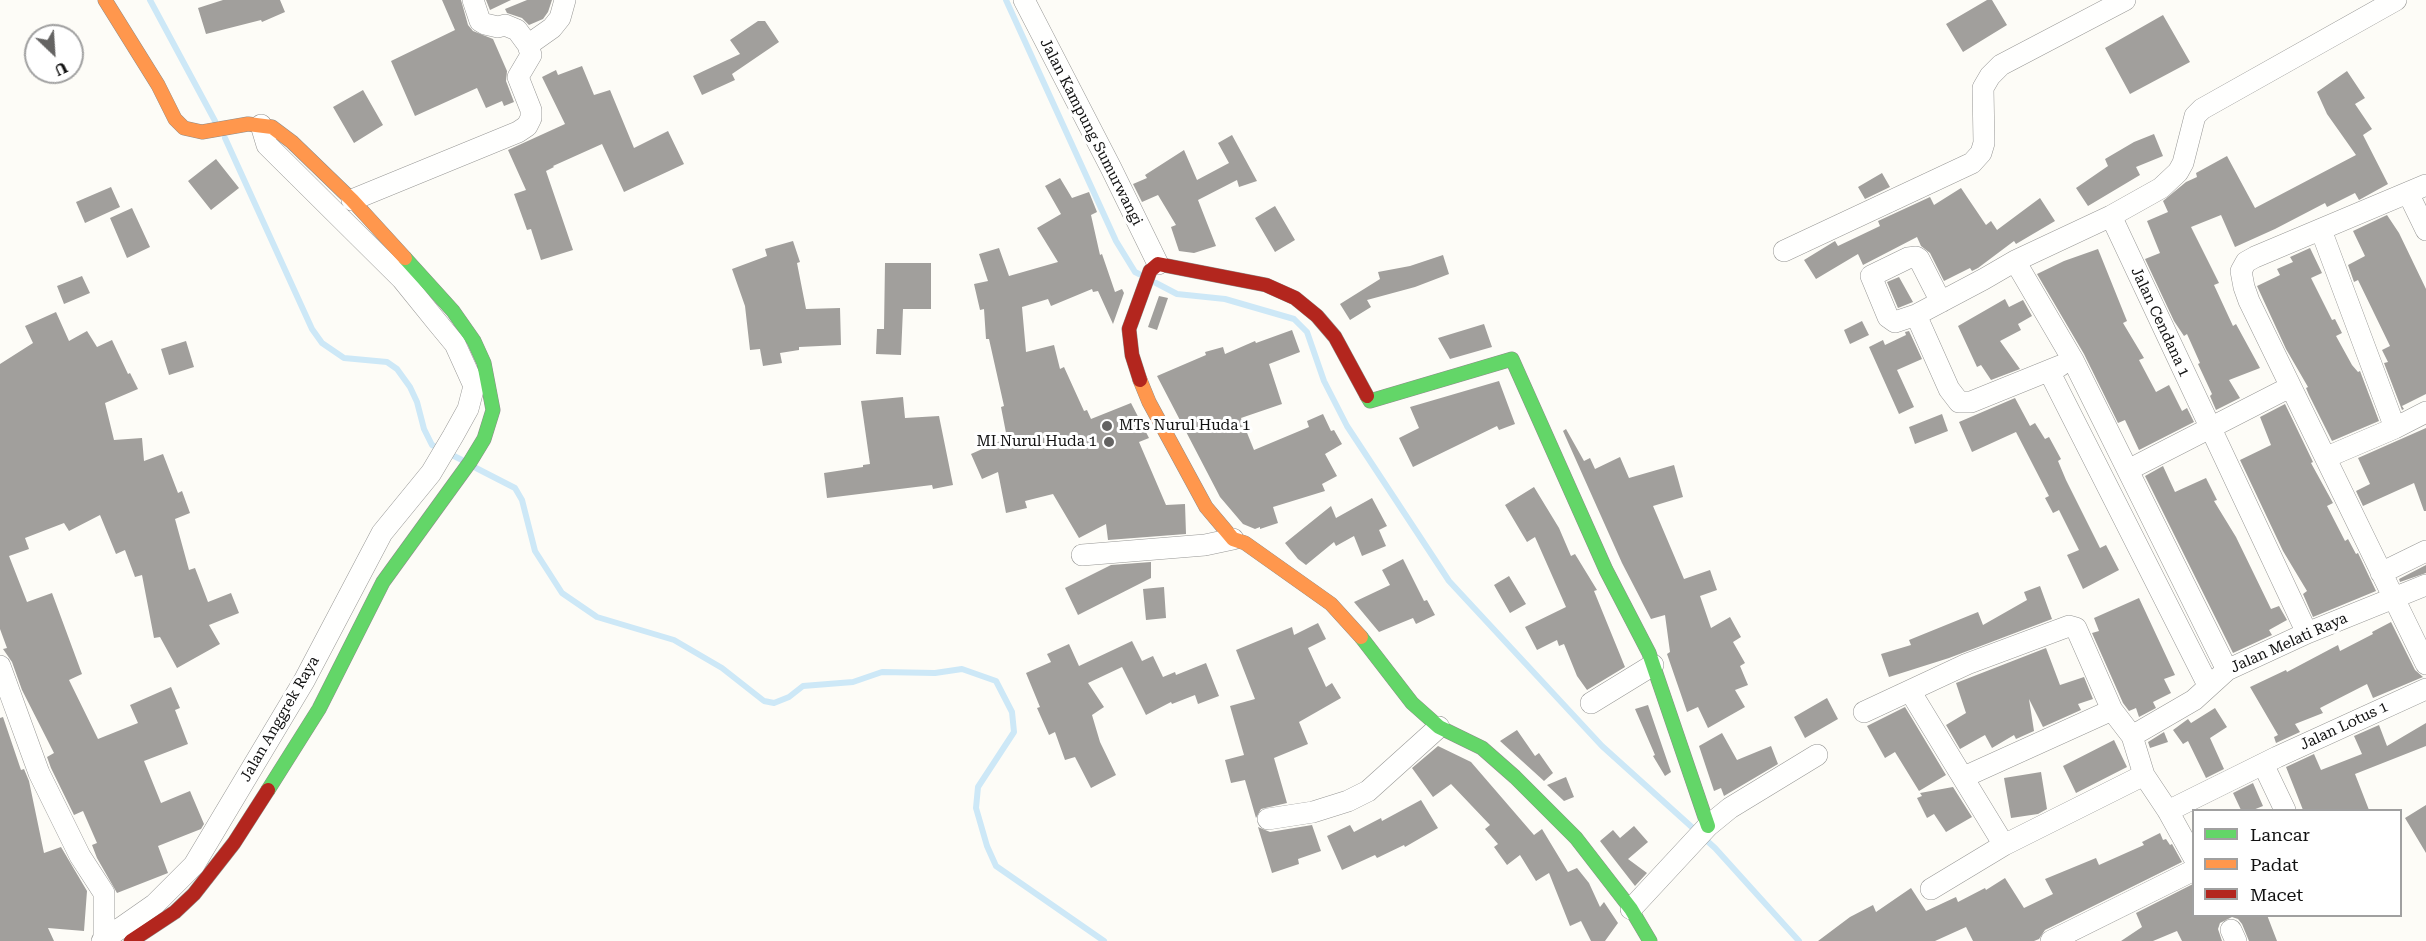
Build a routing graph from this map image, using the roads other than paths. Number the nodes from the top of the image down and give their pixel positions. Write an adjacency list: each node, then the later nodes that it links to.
1 (105, 0): 8 (street)
2 (473, 0): 7 (street)
3 (565, 0): 7 (street)
4 (1024, 0): 16 (street, Jalan Kampung Sumurwangi)
5 (2125, 0): 14 (street)
6 (2396, 0): 11 (street)
7 (528, 45): 10 (street)
8 (261, 124): 10 (street, Jalan Anggrek Raya); 25 (street, Jalan Anggrek Raya)
9 (2417, 189): 12 (street); 13 (street)
10 (352, 200): 26 (street, Jalan Anggrek Raya)
11 (2111, 216): 15 (street); 23 (street, Jalan Cendana 1)
12 (2321, 230): 21 (street); 24 (street)
13 (2426, 230)
14 (1784, 251)
15 (2015, 261): 17 (street); 19 (street)
16 (1154, 268): 31 (street); 41 (street)
17 (1941, 302): 18 (street); 18 (street)
18 (1916, 315): 20 (street)
19 (2073, 360): 20 (street); 28 (street)
20 (2049, 371): 30 (street)
21 (2290, 387): 23 (street); 27 (street)
22 (2426, 413): 24 (street)
23 (2209, 428): 28 (street); 39 (street, Jalan Cendana 1)
24 (2395, 428): 27 (street)
25 (449, 441): 26 (street); 34 (street, Jalan Anggrek Raya)
26 (475, 454): 36 (street, Jalan Anggrek Raya)
27 (2327, 457): 35 (street)
28 (2128, 470): 29 (street)
29 (2152, 519): 30 (street); 43 (street)
30 (2130, 530): 44 (street)
31 (1233, 539): 33 (street); 50 (street)
32 (2426, 551): 35 (street)
33 (1082, 555)
34 (360, 573): 36 (street); 65 (street, Jalan Anggrek Raya)
35 (2381, 573): 38 (street)
36 (383, 582): 66 (street, Jalan Anggrek Raya)
37 (2426, 585): 38 (street, Jalan Melati Raya)
38 (2393, 598): 39 (street, Jalan Melati Raya); 40 (street)
39 (2307, 633): 43 (street, Jalan Melati Raya)
40 (2426, 664)
41 (1653, 665): 47 (street); 59 (street)
42 (0, 666): 65 (street)
43 (2227, 670): 44 (street, Jalan Melati Raya)
44 (2208, 685): 51 (street, Jalan Melati Raya)
45 (2426, 689): 53 (street, Jalan Lotus 1)
46 (1910, 691): 48 (street); 49 (street); 55 (street)
47 (1591, 703)
48 (2112, 710): 51 (street); 55 (street)
49 (1864, 712)
50 (1439, 727): 58 (street); 64 (street)
51 (2132, 736): 54 (street)
52 (1816, 755): 59 (street)
53 (2263, 764): 56 (street); 57 (street, Jalan Lotus 1)
54 (2144, 775): 57 (street); 60 (street)
55 (1964, 777): 60 (street)
56 (2285, 809)
57 (2168, 811): 61 (street)
58 (1268, 819)
59 (1701, 834): 64 (street)
60 (2004, 845): 63 (street)
61 (2192, 856)
62 (2192, 871): 68 (street)
63 (1931, 889)
64 (1631, 909): 67 (street)
65 (104, 940)
66 (131, 941)
67 (1650, 941)
68 (2052, 941)

